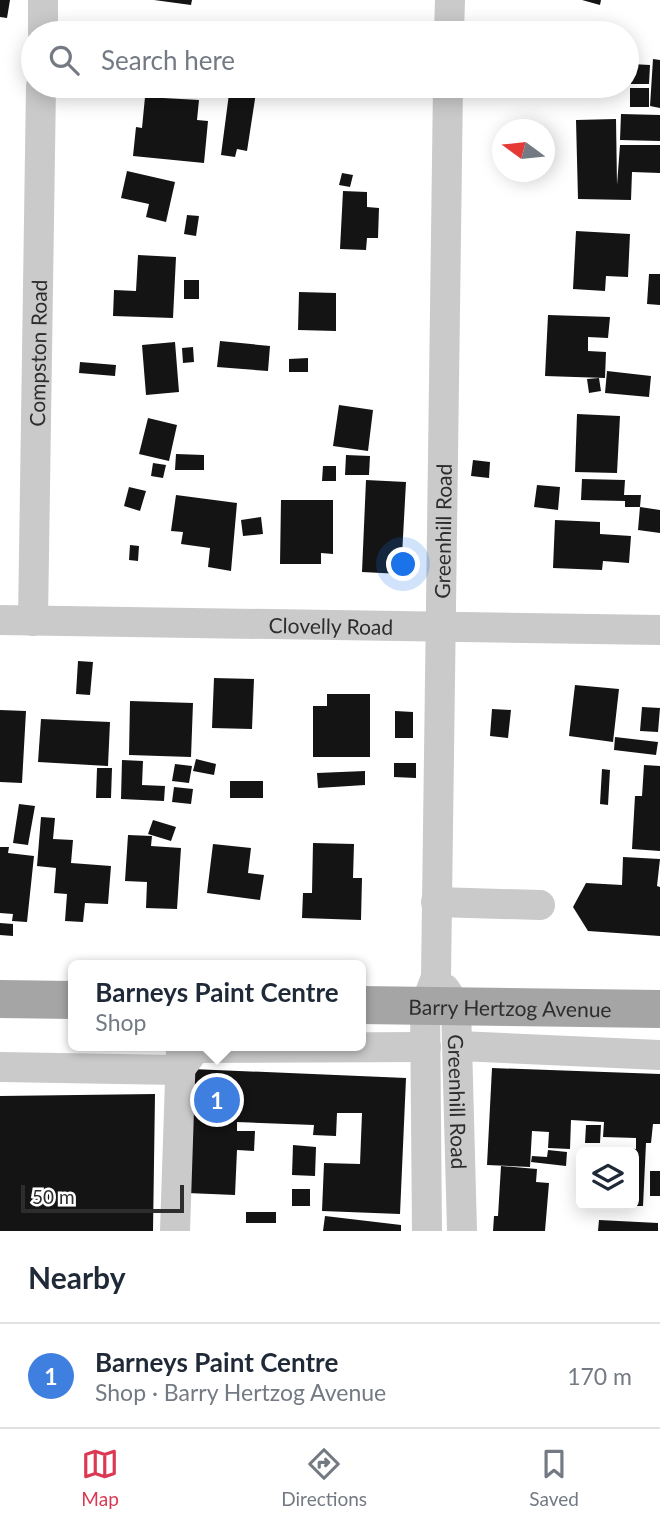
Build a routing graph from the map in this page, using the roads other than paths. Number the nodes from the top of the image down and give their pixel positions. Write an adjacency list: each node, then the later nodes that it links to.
1 (43, 0): 3 (street)
2 (450, 0): 4 (street)
3 (43, 21)
4 (449, 21)
5 (41, 98): 8 (street, Compston Road)
6 (449, 98): 9 (street, Greenhill Road)
7 (0, 620): 8 (street, Clovelly Road)
8 (33, 621): 9 (street, Clovelly Road)
9 (442, 626): 10 (street, Clovelly Road); 11 (street, Greenhill Road)
10 (660, 630)
11 (436, 902): 12 (street); 13 (street, Greenhill Road)
12 (540, 905)
13 (439, 997): 16 (main road, Barry Hertzog Avenue); 17 (main road, Barry Hertzog Avenue); 18 (street, Greenhill Road); 20 (street, Greenhill Road)
14 (0, 999): 15 (main road)
15 (68, 1000)
16 (366, 1004)
17 (660, 1009)
18 (459, 1046): 21 (street); 25 (street, Greenhill Road)
19 (366, 1047): 20 (street)
20 (426, 1047): 24 (street, Greenhill Road)
21 (660, 1055)
22 (181, 1058): 23 (street); 26 (street)
23 (0, 1067)
24 (427, 1224): 25 (street)
25 (462, 1224)
26 (175, 1231)

